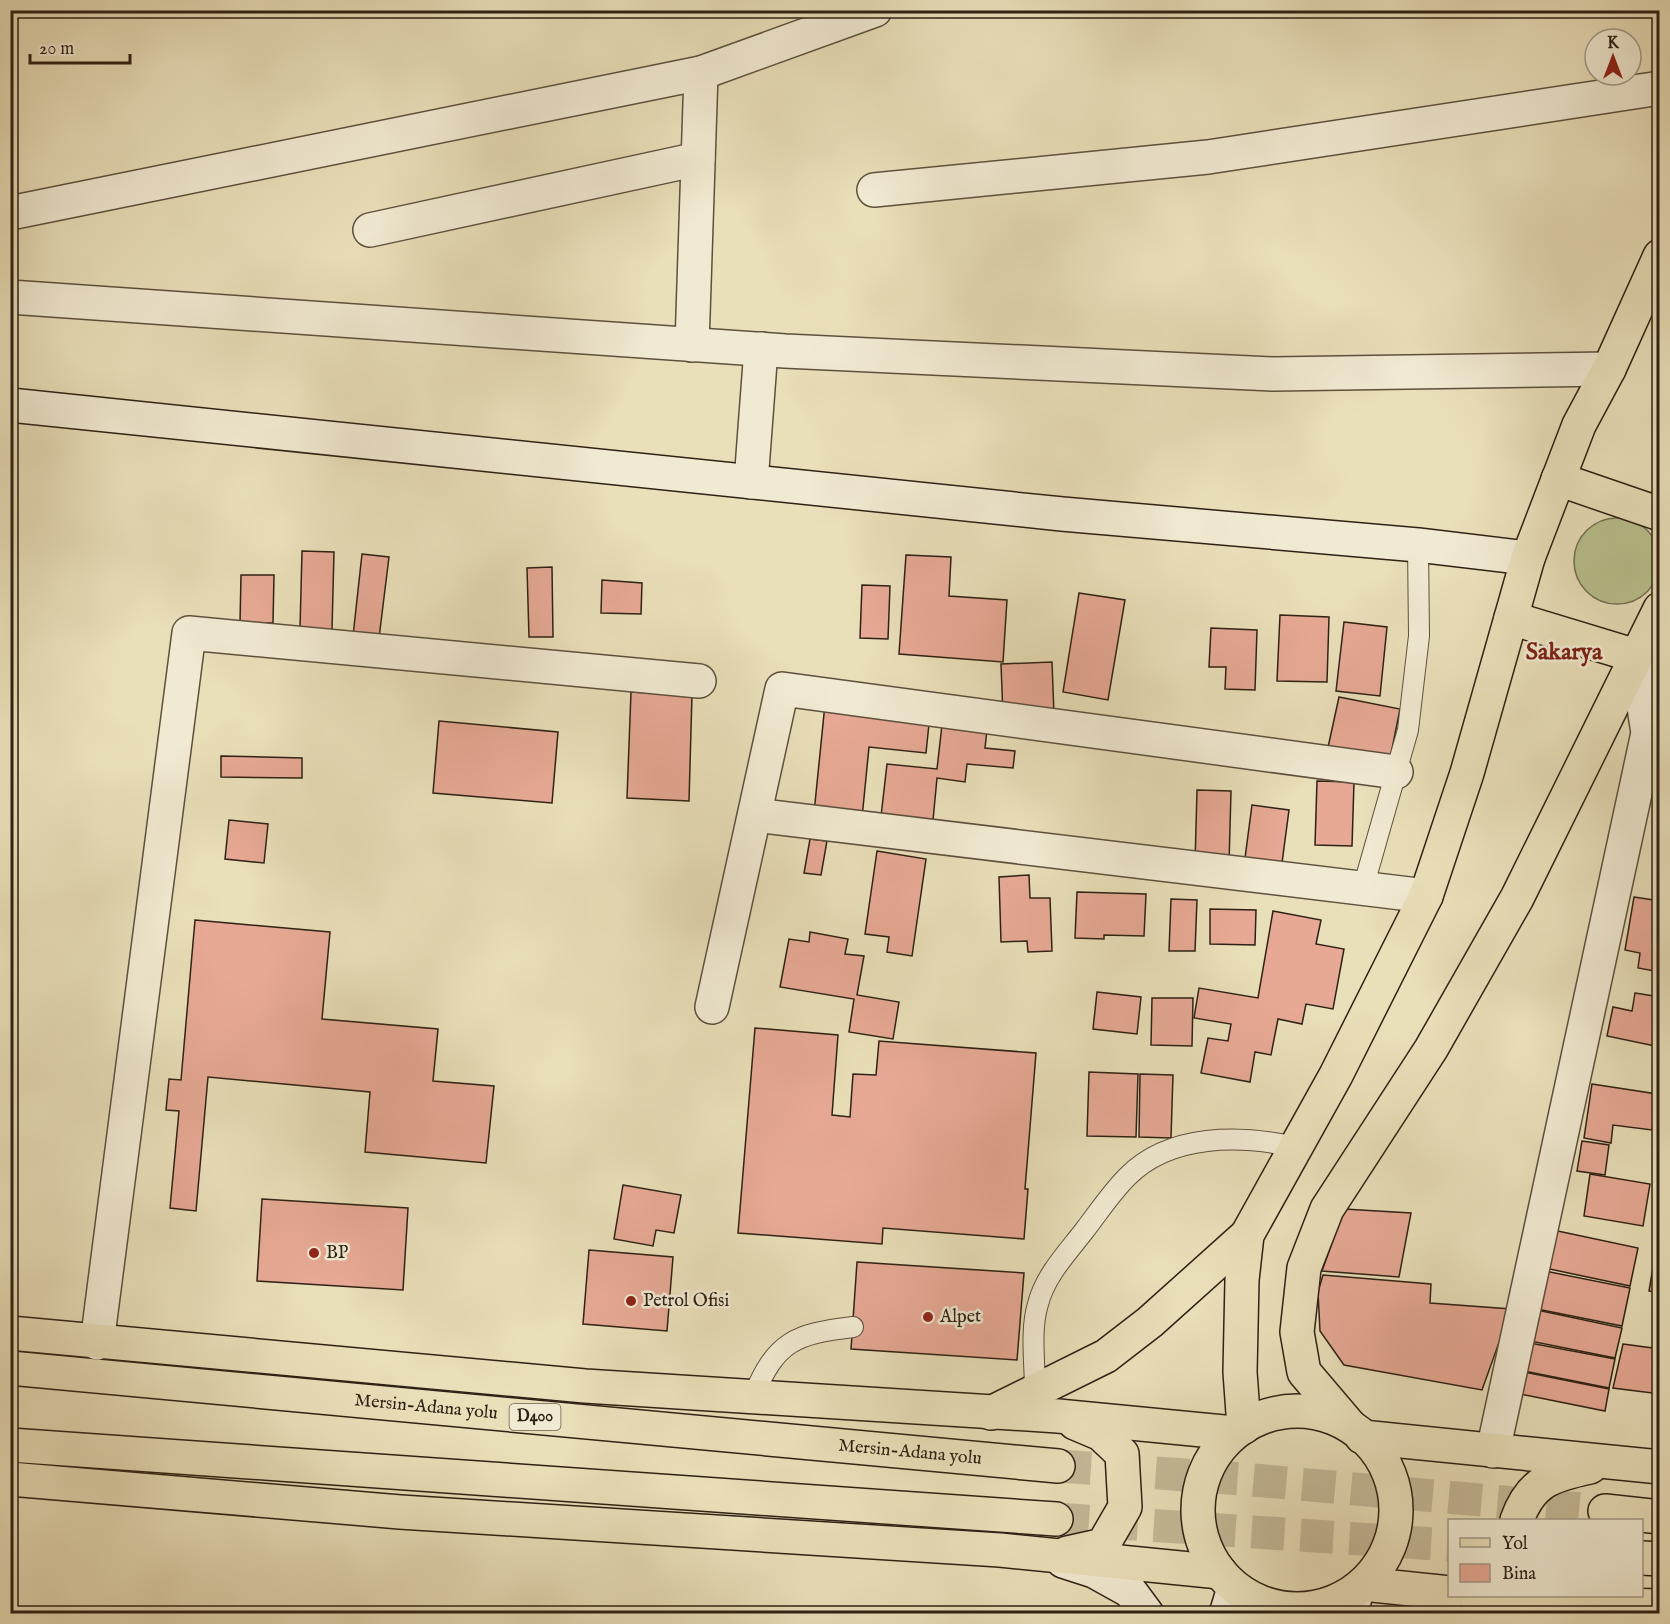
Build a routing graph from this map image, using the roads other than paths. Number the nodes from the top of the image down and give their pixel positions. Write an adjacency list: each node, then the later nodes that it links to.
1 (875, 10): 2 (street)
2 (701, 73): 4 (street); 6 (street)
3 (1659, 88): 5 (street)
4 (698, 159): 7 (street); 10 (street)
5 (874, 190)
6 (10, 213)
7 (370, 230)
8 (1659, 256): 12 (main road)
9 (10, 297): 10 (street)
10 (692, 345): 11 (street)
11 (761, 349): 12 (street); 15 (street)
12 (1609, 369): 14 (main road)
13 (10, 405): 15 (street)
14 (1558, 479): 16 (main road); 18 (main road)
15 (751, 482): 17 (street)
16 (1659, 514)
17 (1418, 545): 18 (street); 23 (lane)
18 (1528, 558): 20 (main road)
19 (1659, 609): 21 (main road)
20 (1510, 618): 21 (main road); 26 (main road)
21 (1648, 656): 39 (main road); 41 (street)
22 (699, 681): 32 (street)
23 (1396, 772): 24 (street); 25 (lane)
24 (754, 815): 25 (street); 27 (street)
25 (1363, 888): 26 (street)
26 (1425, 896): 28 (main road)
27 (712, 1007)
28 (1296, 1147): 29 (main road); 34 (lane)
29 (1247, 1235): 34 (main road); 38 (main road)
30 (853, 1328): 35 (lane)
31 (10, 1333): 32 (main road)
32 (97, 1342): 35 (main road)
33 (10, 1368): 43 (main road, Mersin-Adana yolu / D400)
34 (1035, 1390): 36 (main road)
35 (753, 1397): 36 (main road)
36 (991, 1413): 37 (main road)
37 (1058, 1416): 38 (main road); 50 (main road)
38 (1239, 1430): 39 (main road); 53 (main road)
39 (1355, 1431): 41 (main road); 55 (main road)
40 (10, 1445): 49 (main road)
41 (1493, 1451): 42 (main road)
42 (1612, 1462): 44 (main road); 48 (main road)
43 (1058, 1466)
44 (1659, 1467)
45 (10, 1479): 50 (main road)
46 (1605, 1511): 47 (main road)
47 (1659, 1517)
48 (1518, 1519)
49 (1056, 1520)
50 (1050, 1557): 53 (main road); 60 (street)
51 (1643, 1558): 52 (main road)
52 (1659, 1560)
53 (1227, 1591): 55 (main road)
54 (1448, 1593): 55 (main road)
55 (1357, 1596)
56 (1479, 1597): 59 (main road)
57 (1598, 1599): 58 (main road); 59 (main road)
58 (1659, 1606)
59 (1527, 1608)
60 (1147, 1614)

